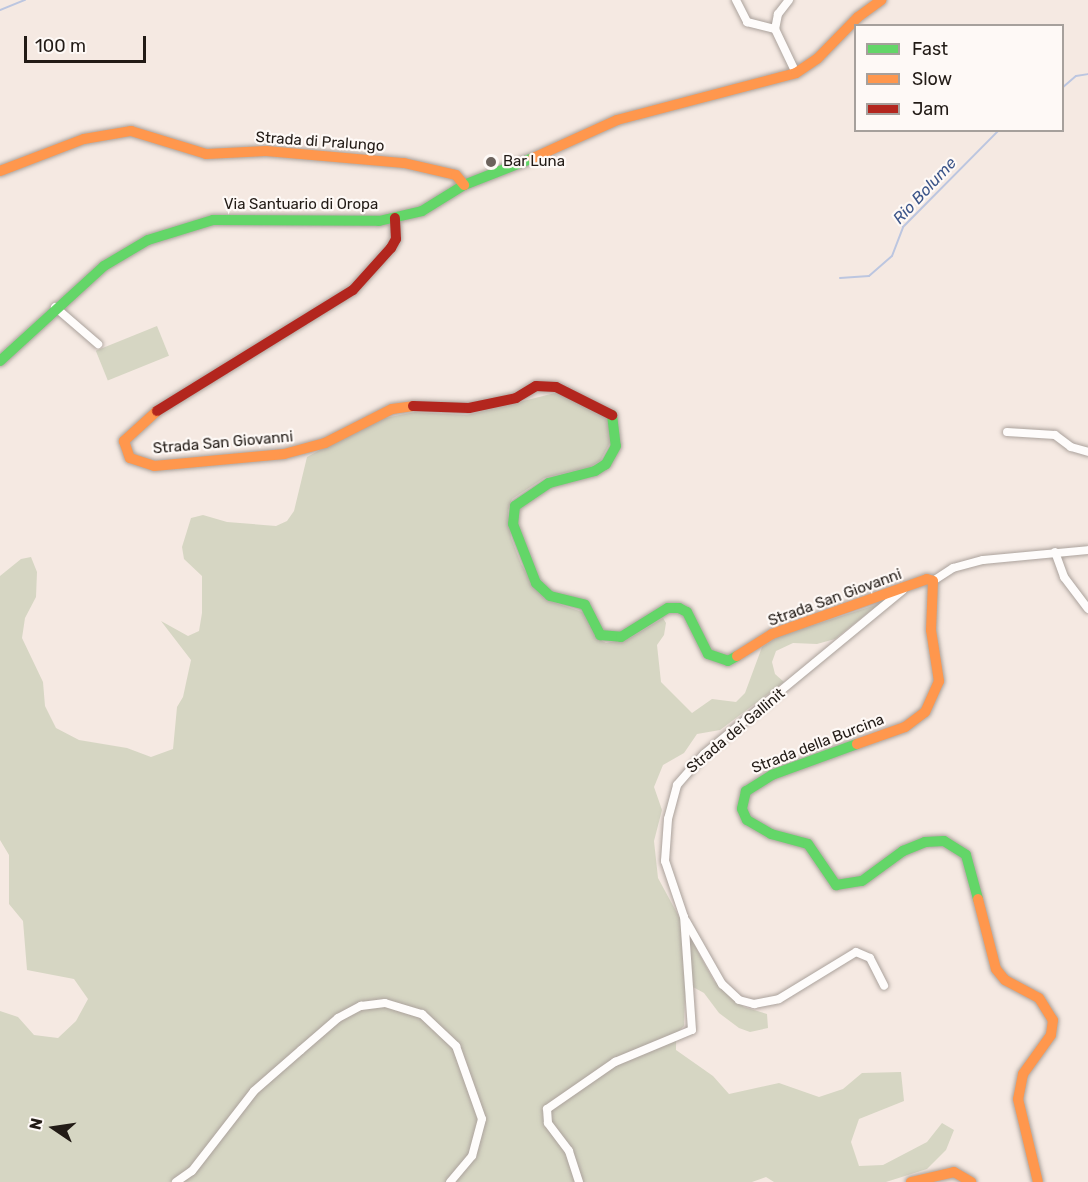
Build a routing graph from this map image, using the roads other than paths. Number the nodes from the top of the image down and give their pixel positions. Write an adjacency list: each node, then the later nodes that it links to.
1 (736, 0): 4 (street)
2 (789, 0): 4 (street)
3 (881, 0): 5 (street, Via Santuario di Oropa)
4 (775, 29): 5 (street)
5 (796, 73): 7 (street, Via Santuario di Oropa)
6 (0, 171): 7 (street, Strada di Pralungo)
7 (464, 184): 8 (street, Via Santuario di Oropa)
8 (395, 218): 9 (street, Via Santuario di Oropa); 17 (street, Strada San Giovanni)
9 (55, 307): 10 (street); 11 (street, Via Santuario di Oropa)
10 (98, 344)
11 (0, 361)
12 (1006, 432): 13 (street)
13 (1088, 452)
14 (1088, 550): 15 (street)
15 (1055, 552): 16 (street); 18 (street)
16 (933, 581): 17 (street, Strada San Giovanni); 26 (street, Strada della Burcina)
17 (903, 590): 19 (street, Strada dei Gallinit)
18 (1088, 609)
19 (684, 917): 20 (street); 23 (street, Strada dei Gallinit)
20 (884, 986)
21 (176, 1182): 22 (street)
22 (450, 1182)
23 (579, 1182)
24 (911, 1182): 25 (street)
25 (971, 1182)
26 (1038, 1182)

